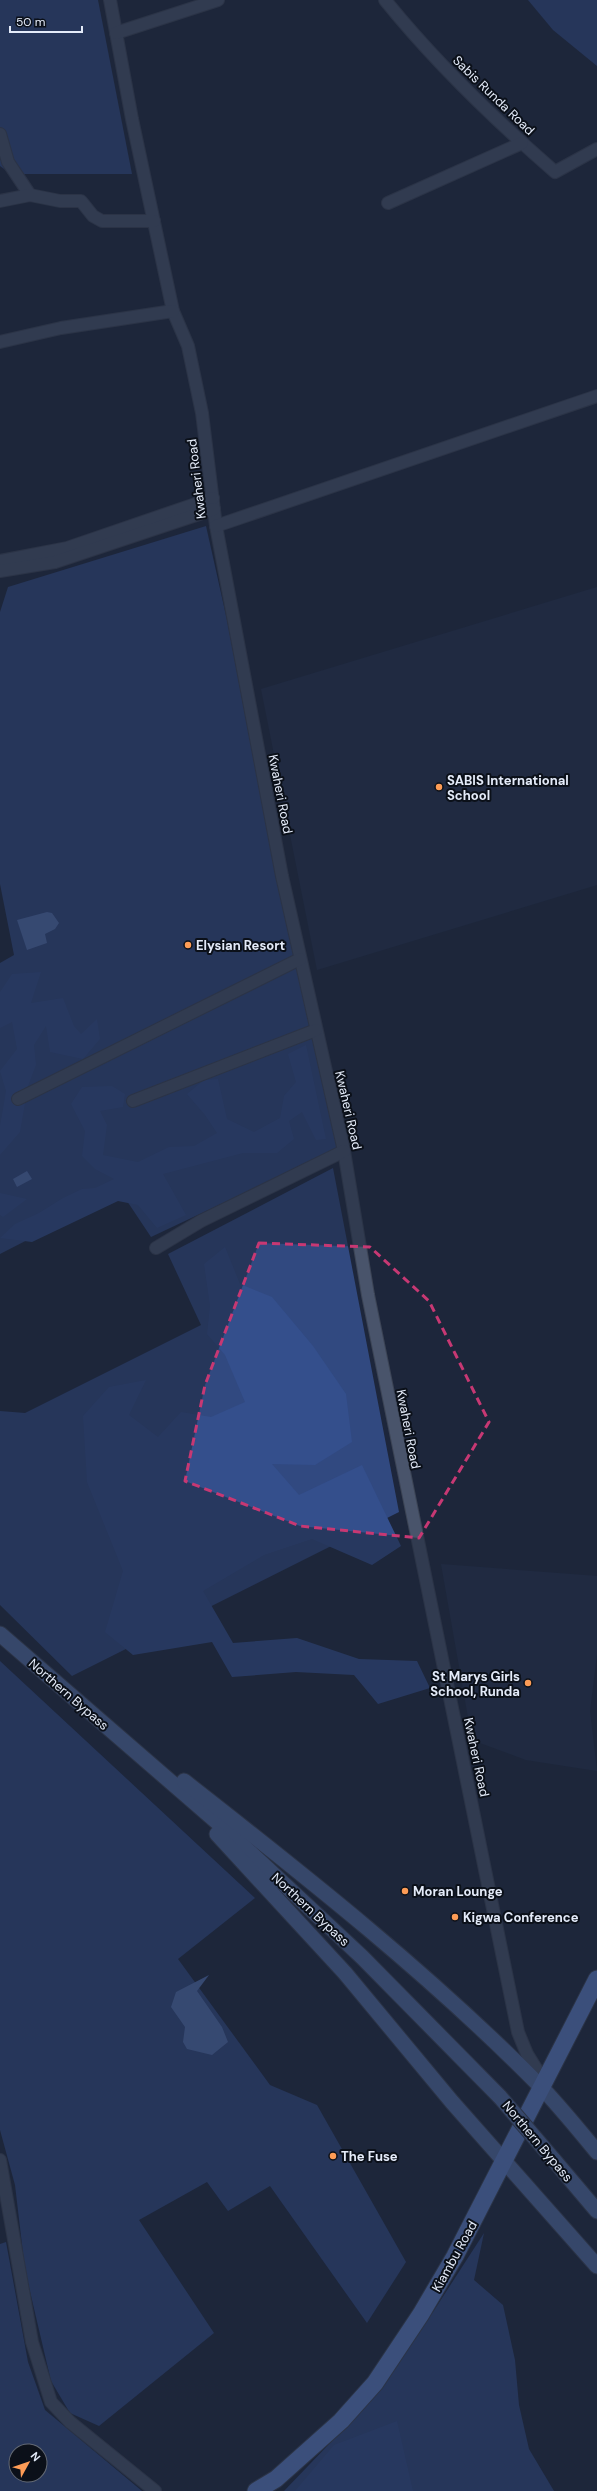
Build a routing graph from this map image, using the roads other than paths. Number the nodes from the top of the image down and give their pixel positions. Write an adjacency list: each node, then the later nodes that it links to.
1 (110, 0): 4 (street, Kwaheri Road)
2 (218, 0): 4 (street)
3 (385, 0): 6 (street, Sabis Runda Road)
4 (116, 32): 11 (street, Kwaheri Road)
5 (0, 134): 8 (street)
6 (522, 143): 7 (street, Sabis Runda Road); 10 (street)
7 (597, 149)
8 (30, 195): 9 (street); 11 (street)
9 (0, 201)
10 (388, 204)
11 (154, 221): 12 (street, Kwaheri Road)
12 (173, 311): 13 (street); 15 (street, Kwaheri Road)
13 (0, 342)
14 (597, 396): 16 (street)
15 (214, 503): 16 (street, Kwaheri Road); 17 (street)
16 (216, 526): 20 (street, Kwaheri Road)
17 (54, 557): 18 (street); 19 (street)
18 (0, 561)
19 (0, 571)
20 (300, 959): 21 (street, Kwaheri Road); 22 (street)
21 (316, 1030): 23 (street); 24 (street, Kwaheri Road)
22 (18, 1099)
23 (132, 1101)
24 (344, 1151): 25 (street); 30 (street, Kwaheri Road)
25 (156, 1248)
26 (0, 1634): 27 (main road, Northern Bypass)
27 (113, 1732): 28 (main road, Northern Bypass); 30 (main road)
28 (183, 1793): 33 (main road); 34 (main road, Northern Bypass, bridge)
29 (597, 1978): 30 (highway, Kiambu Road)
30 (544, 2086): 31 (main road); 33 (highway, Kiambu Road)
31 (597, 2152)
32 (0, 2160): 36 (street)
33 (505, 2160): 35 (main road); 37 (highway, Kiambu Road)
34 (597, 2211)
35 (597, 2266)
36 (155, 2491)
37 (256, 2491)

